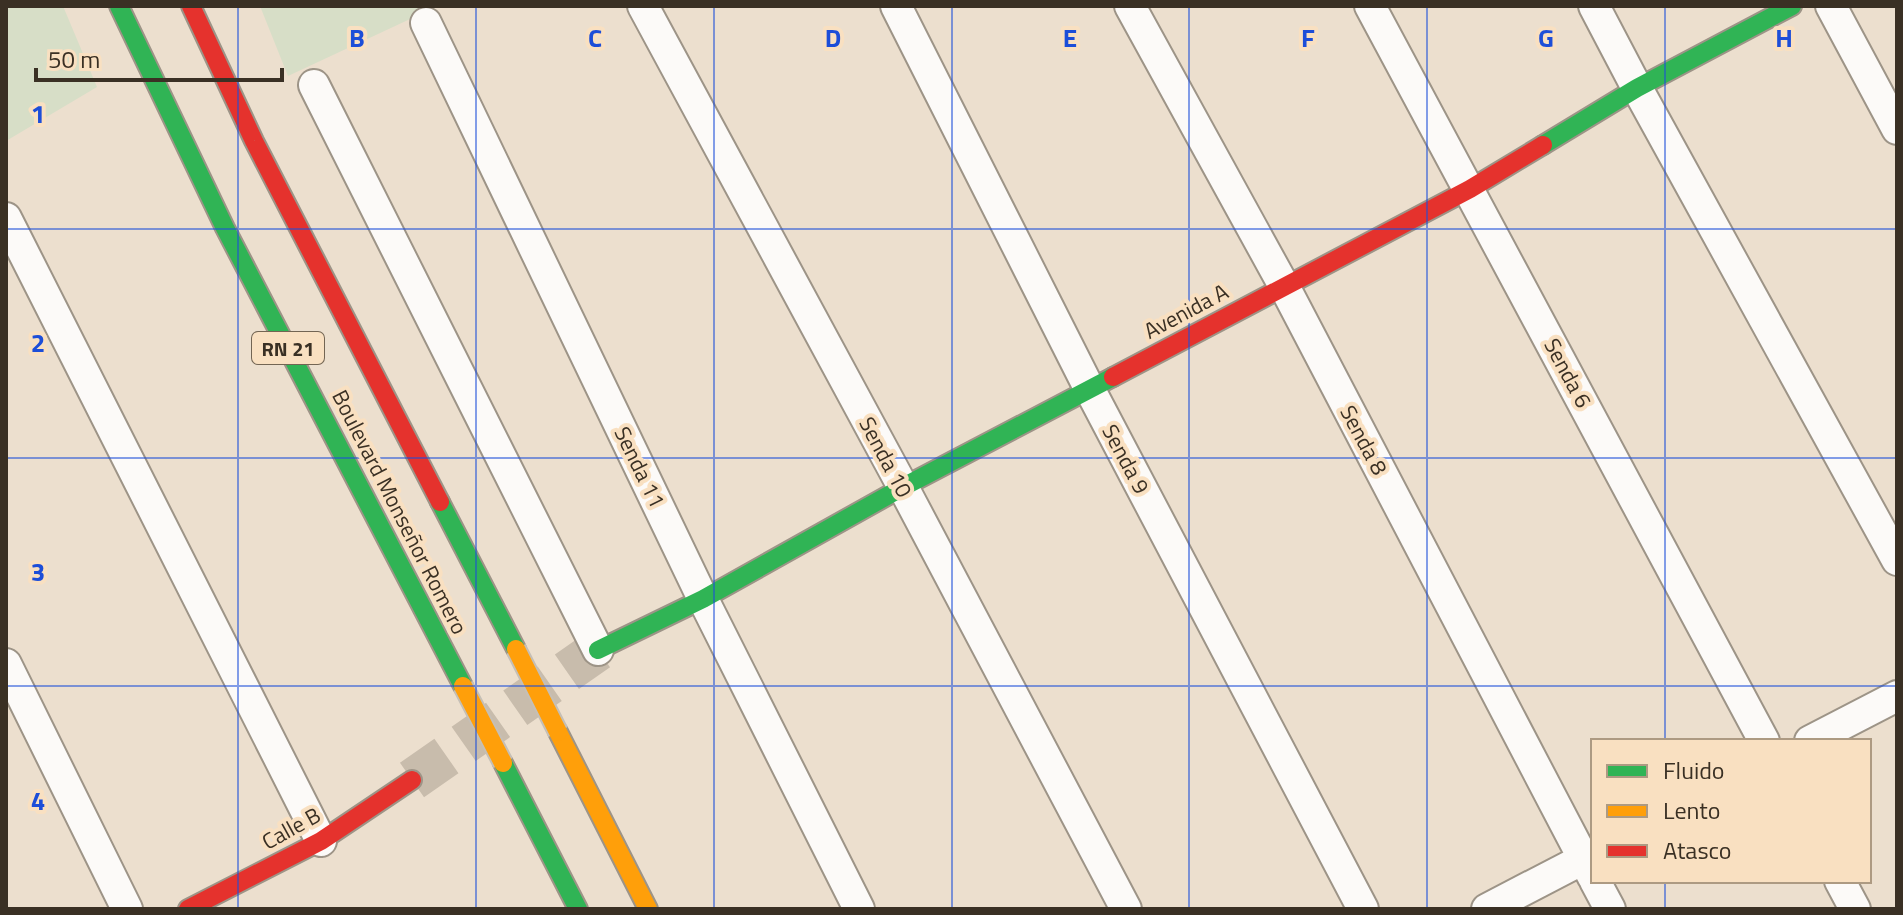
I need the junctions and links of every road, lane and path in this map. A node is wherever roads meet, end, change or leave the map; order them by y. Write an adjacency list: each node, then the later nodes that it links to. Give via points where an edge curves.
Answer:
1 (119, 6): 33 (main road, Boulevard Monseñor Romero / RN 21, bridge, via 225,228)
2 (191, 6): 34 (main road, Boulevard Monseñor Romero / RN 21, bridge, via 254,141)
3 (643, 6): 18 (street, Senda 10)
4 (896, 6): 17 (street, Senda 9)
5 (1130, 6): 16 (street, Senda 8)
6 (1370, 6): 14 (street, Senda 6)
7 (1594, 6): 12 (street)
8 (1792, 6): 12 (main road, Avenida A)
9 (1831, 6): 13 (street)
10 (426, 23): 20 (street, Senda 11)
11 (314, 85): 21 (street)
12 (1637, 88): 14 (main road, Avenida A); 19 (street)
13 (1897, 129)
14 (1470, 189): 16 (main road, Avenida A); 24 (street, Senda 6)
15 (6, 218): 27 (street)
16 (1284, 286): 17 (main road, Avenida A); 28 (street, Senda 8)
17 (1089, 388): 18 (main road, Avenida A); 37 (street, Senda 9)
18 (903, 487): 20 (main road, Avenida A); 36 (street, Senda 10)
19 (1897, 560)
20 (703, 599): 21 (main road, Avenida A); 35 (street, Senda 11)
21 (598, 650)
22 (6, 664): 31 (street)
23 (1897, 696): 25 (street)
24 (1763, 739)
25 (1814, 739)
26 (412, 780): 27 (main road, Calle B)
27 (321, 841): 32 (main road, Calle B)
28 (1591, 868): 38 (street)
29 (1598, 883): 39 (street, Senda 8)
30 (1841, 883): 40 (street)
31 (127, 909)
32 (188, 909)
33 (578, 909)
34 (648, 909)
35 (859, 909)
36 (1126, 909)
37 (1363, 909)
38 (1487, 909)
39 (1610, 909)
40 (1855, 909)

